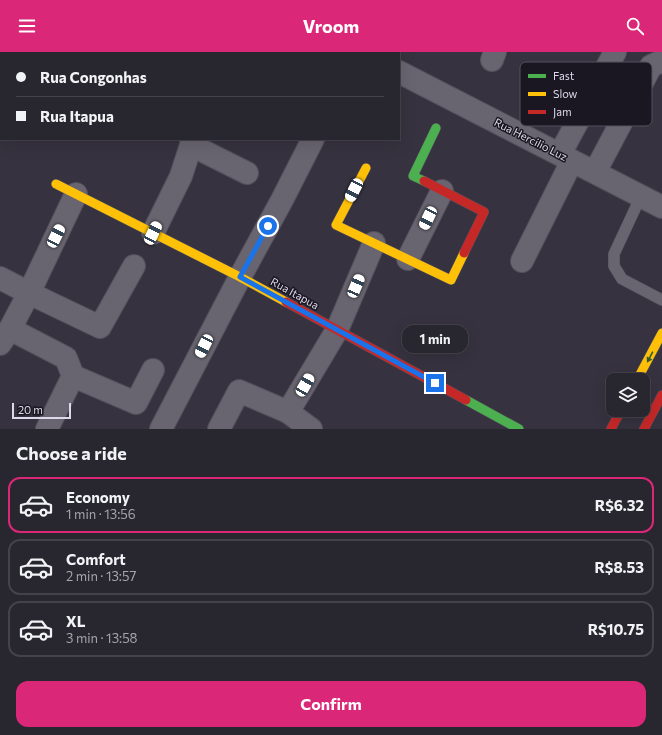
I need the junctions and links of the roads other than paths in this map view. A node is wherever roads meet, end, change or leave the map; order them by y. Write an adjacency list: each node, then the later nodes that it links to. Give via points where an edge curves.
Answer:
1 (615, 52): 3 (street)
2 (662, 61): 4 (street)
3 (610, 62)
4 (652, 66)
5 (400, 73): 11 (street, Rua Hercilio Luz)
6 (580, 126): 11 (street)
7 (619, 126): 13 (street)
8 (436, 128): 16 (street, via 413,176)
9 (312, 140): 25 (street)
10 (192, 142): 14 (street); 20 (street, via 180,176)
11 (566, 157): 13 (street, Rua Hercilio Luz); 23 (street)
12 (366, 168): 21 (street, via 336,225)
13 (595, 172): 18 (street, Rua Hercilio Luz)
14 (247, 173)
15 (56, 184): 17 (street, Rua Itapua)
16 (442, 191): 22 (street); 22 (street, via 484,212 451,280)
17 (76, 194): 20 (street, Rua Itapua); 27 (street)
18 (641, 196): 19 (street, Rua Hercilio Luz); 28 (lane, via 614,254 614,266 622,279)
19 (662, 207)
20 (153, 233): 25 (street, Rua Itapua)
21 (374, 243): 22 (street); 29 (street)
22 (408, 259)
23 (522, 261)
24 (134, 266): 27 (street, via 100,327)
25 (240, 277): 29 (street, Rua Itapua); 39 (street)
26 (0, 278): 27 (street)
27 (29, 293): 31 (street)
28 (662, 300)
29 (337, 330): 36 (street); 42 (street, Rua Itapua)
30 (662, 333): 33 (street, one-way to 33)
31 (5, 337): 34 (street, via 66,358)
32 (153, 370): 34 (street, via 136,403)
33 (641, 373)
34 (73, 376): 38 (street)
35 (662, 395): 44 (street)
36 (288, 412): 40 (street, via 239,391); 41 (street)
37 (617, 417): 43 (street)
38 (47, 429)
39 (161, 429)
40 (219, 429)
41 (311, 429)
42 (519, 429)
43 (611, 429)
44 (644, 429)

